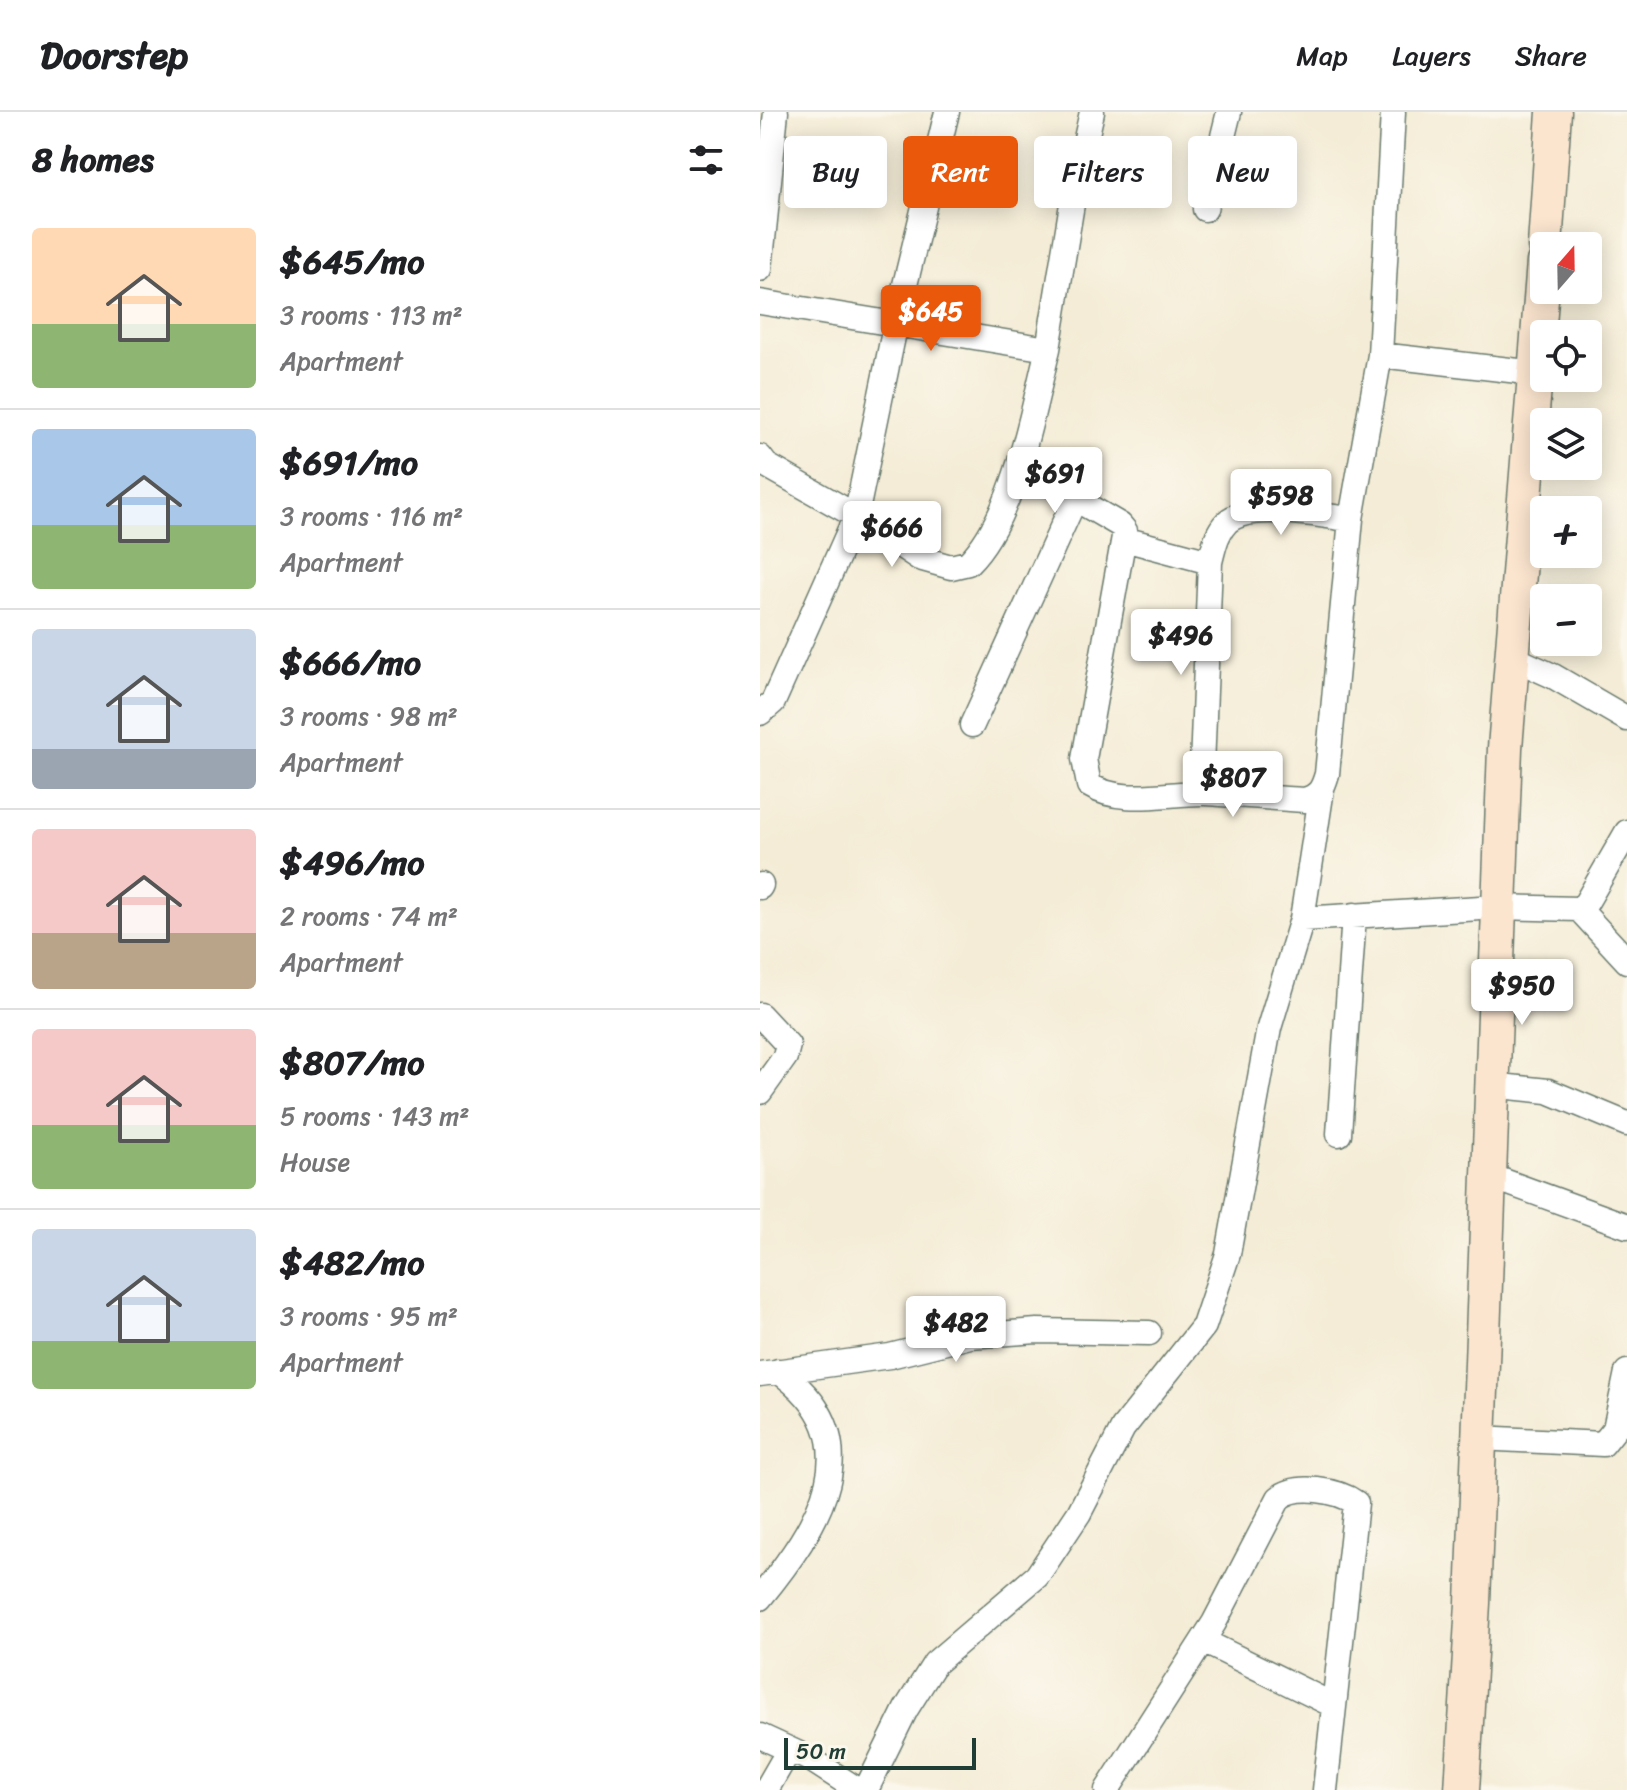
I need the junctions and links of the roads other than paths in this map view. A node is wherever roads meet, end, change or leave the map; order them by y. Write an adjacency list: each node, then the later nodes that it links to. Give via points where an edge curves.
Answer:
1 (776, 112): 9 (street)
2 (947, 112): 11 (street)
3 (1092, 112): 12 (street)
4 (1229, 112): 7 (street)
5 (1393, 112): 13 (street)
6 (1554, 112): 8 (street)
7 (1205, 209)
8 (1546, 232)
9 (760, 269)
10 (760, 302): 11 (street)
11 (896, 322): 12 (street); 19 (street)
12 (1048, 349): 17 (street)
13 (1380, 355): 14 (street); 20 (street)
14 (1530, 372)
15 (1534, 392): 23 (street)
16 (760, 457): 19 (street)
17 (1019, 466): 18 (street); 19 (street, via 991,532 968,563 932,564)
18 (1075, 499): 21 (street, via 1120,525); 26 (street)
19 (856, 516): 24 (street, via 773,702)
20 (1351, 519): 22 (street, via 1252,510 1236,515 1216,537); 27 (street)
21 (1124, 539): 22 (street); 28 (street, via 1084,759 1086,779 1109,794)
22 (1210, 562): 28 (street)
23 (1511, 657): 25 (street); 30 (street)
24 (760, 713)
25 (1627, 719)
26 (972, 725)
27 (1322, 789): 28 (street, via 1305,800); 33 (street)
28 (1201, 793)
29 (1624, 847): 31 (street)
30 (1497, 907): 31 (street); 32 (street); 36 (street)
31 (1579, 909): 34 (street)
32 (1354, 915): 33 (street); 39 (street)
33 (1302, 919): 53 (street, via 1269,1028 1228,1254 1204,1326 1123,1428 1079,1513 1037,1576 935,1663)
34 (1627, 961)
35 (760, 1015): 37 (street, via 788,1045)
36 (1490, 1085): 38 (street, via 1548,1091); 40 (street)
37 (760, 1092)
38 (1627, 1124)
39 (1339, 1134)
40 (1487, 1175): 41 (street); 45 (street)
41 (1627, 1226)
42 (1149, 1333): 43 (street, via 970,1336 890,1356)
43 (769, 1372): 46 (street, via 797,1384 825,1423 830,1462 819,1514 802,1547)
44 (1627, 1372): 45 (street, via 1615,1429 1603,1444)
45 (1478, 1438): 56 (street)
46 (760, 1598)
47 (1203, 1641): 48 (street); 48 (street, via 1279,1498 1295,1489 1346,1496 1356,1503 1357,1513); 54 (street)
48 (1333, 1705): 55 (street)
49 (760, 1736): 50 (street)
50 (789, 1750): 51 (street); 52 (street)
51 (766, 1790)
52 (858, 1790)
53 (866, 1790)
54 (1107, 1790)
55 (1325, 1790)
56 (1462, 1790)

